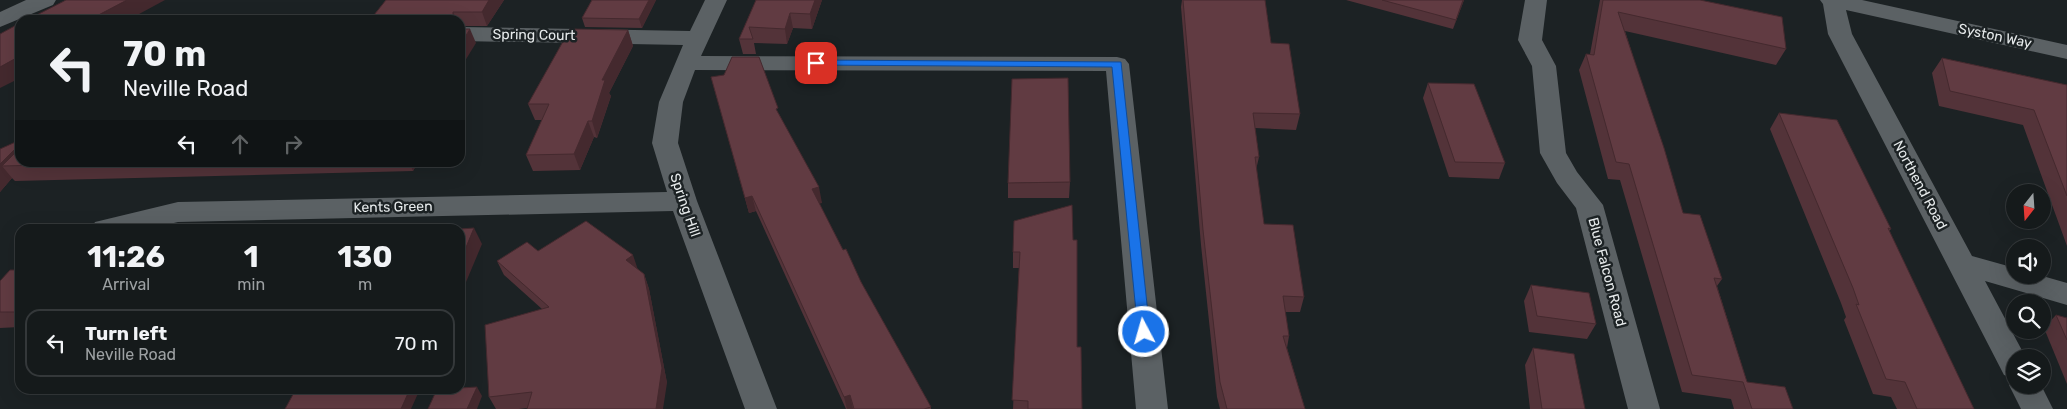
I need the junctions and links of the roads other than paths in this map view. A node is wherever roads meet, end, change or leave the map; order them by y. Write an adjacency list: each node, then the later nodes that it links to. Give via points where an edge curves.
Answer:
1 (45, 0): 6 (street)
2 (716, 0): 8 (street, Spring Hill)
3 (1536, 0): 19 (street, Blue Falcon Road, via 1530,40 1544,66 1553,153 1566,177 1589,205)
4 (1832, 0): 5 (street, Syston Way); 13 (street, Northend Road, via 1840,34)
5 (1922, 10): 9 (street, Syston Way)
6 (0, 20)
7 (465, 34): 8 (street, Spring Court)
8 (698, 38): 10 (street, Spring Hill)
9 (2067, 52)
10 (686, 64): 11 (street, Spring Hill, via 671,102 665,143); 18 (street, via 1117,64)
11 (683, 201): 12 (street, Kents Green, via 178,212); 17 (street, Spring Hill)
12 (126, 224)
13 (1962, 264): 14 (street); 15 (street, Northend Road)
14 (2067, 294)
15 (2006, 349)
16 (2030, 394): 20 (street)
17 (761, 409)
18 (1152, 409)
19 (1644, 409)
20 (2037, 409)

